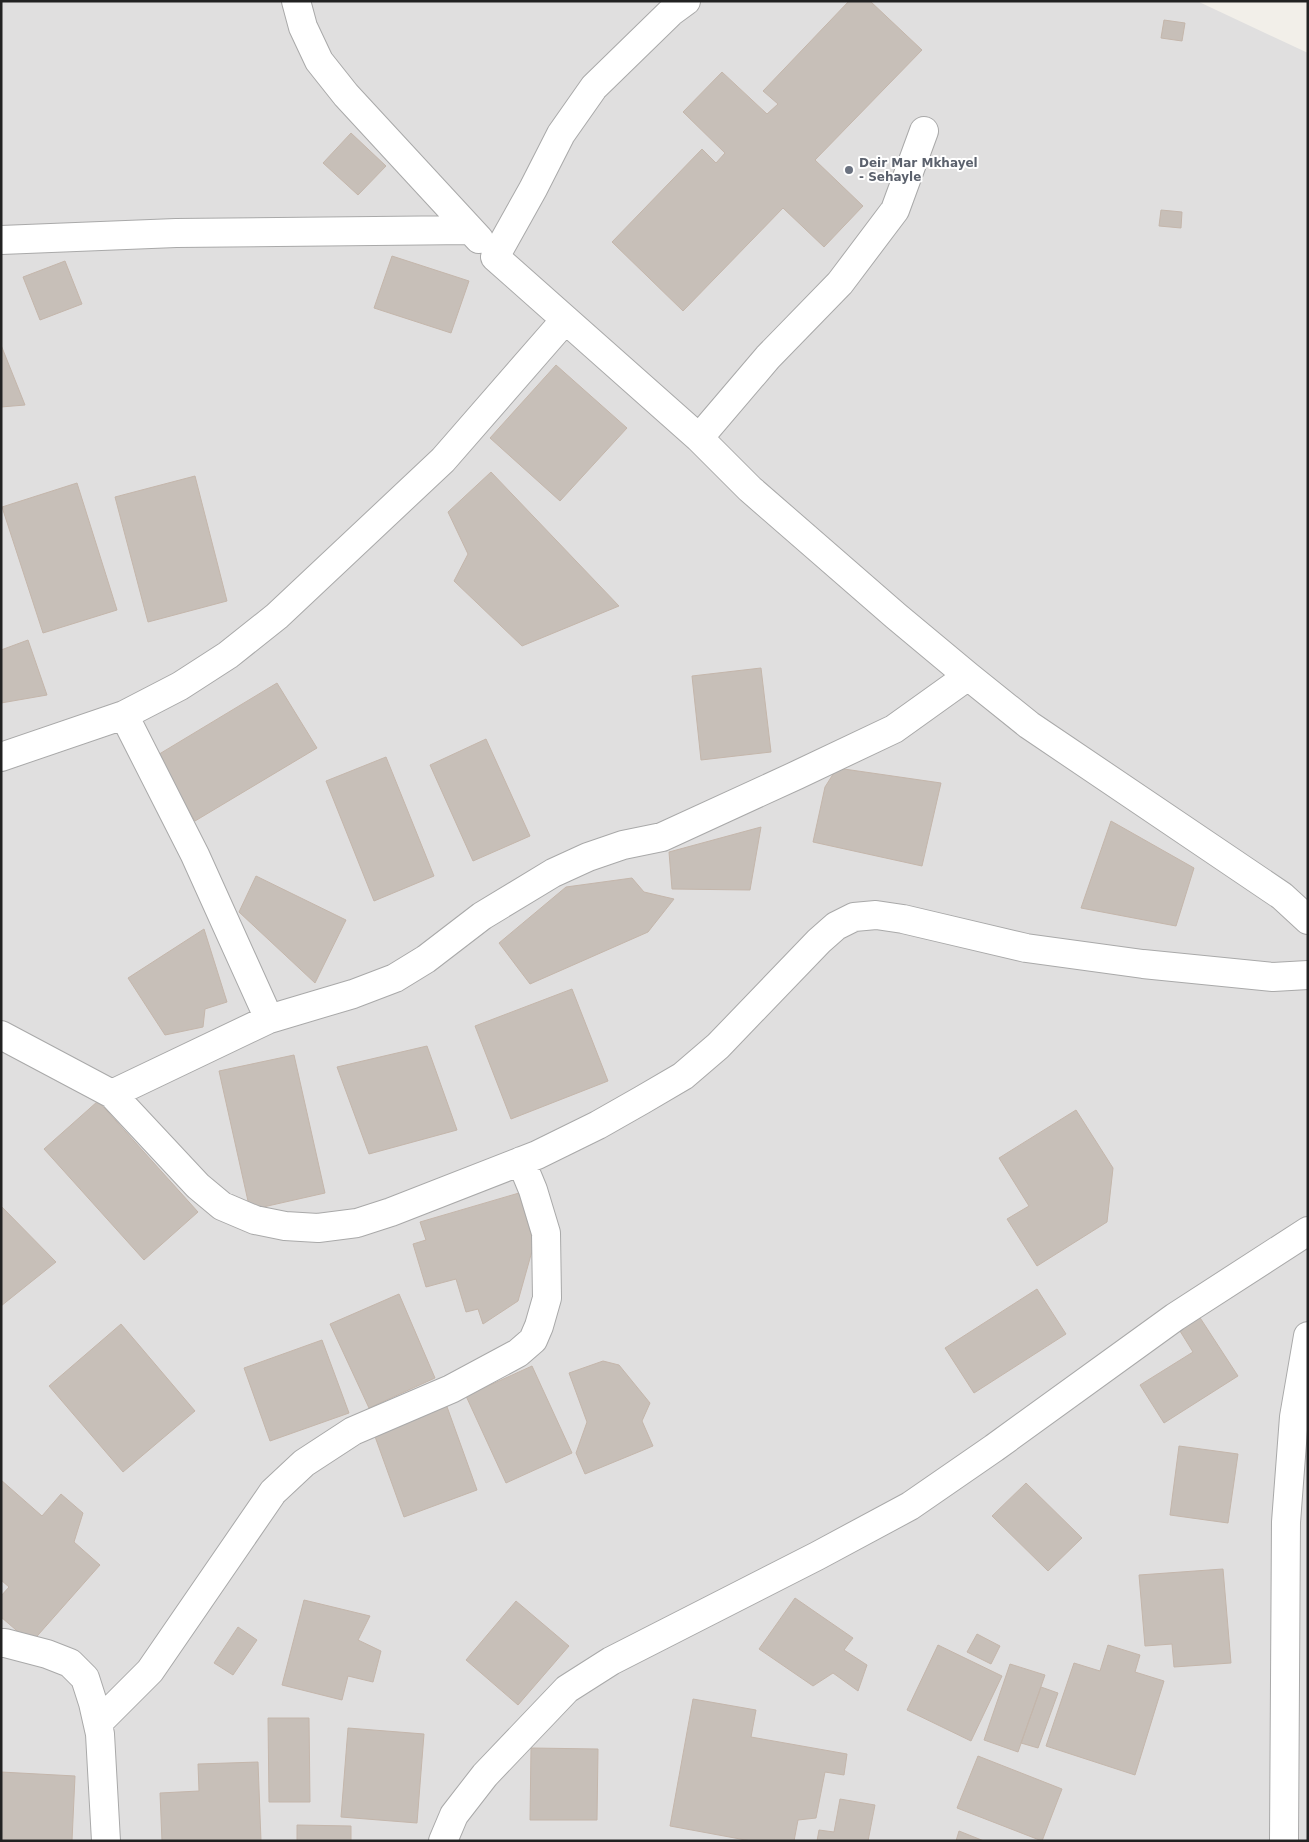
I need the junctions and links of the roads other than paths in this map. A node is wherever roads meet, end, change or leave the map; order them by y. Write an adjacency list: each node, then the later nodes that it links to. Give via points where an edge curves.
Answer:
1 (296, 1): 4 (street, via 319,61 346,95)
2 (686, 1): 6 (street, via 594,87 561,134)
3 (924, 130): 8 (street, via 895,210 840,283 768,357)
4 (470, 230): 5 (street); 6 (street)
5 (1, 240)
6 (495, 257): 7 (street)
7 (565, 320): 8 (street); 10 (street, via 443,460 277,616 228,655 180,686)
8 (699, 438): 9 (street, via 750,489)
9 (968, 676): 12 (street, via 1029,725 1282,896); 14 (street, via 894,729 806,771 662,837 624,845 552,873 482,916 426,959 395,978)
10 (124, 715): 11 (street); 14 (street, via 195,855)
11 (1, 757)
12 (1308, 920)
13 (1308, 975): 17 (street, via 1272,977 1142,964 1026,948 903,919 876,915 854,917 836,926 819,941 718,1046 683,1076 598,1125)
14 (269, 1019): 16 (street)
15 (1, 1035): 16 (street)
16 (112, 1094): 17 (street, via 198,1186 222,1206 255,1220 285,1226 318,1228 357,1223)
17 (521, 1161): 21 (street, via 546,1232 547,1298 533,1340 518,1353 452,1389 352,1431 304,1463 273,1492 150,1671)
18 (1308, 1231): 23 (street, via 1175,1317 910,1506 611,1661 567,1688 485,1775 454,1815)
19 (1308, 1336): 24 (street, via 1294,1417 1286,1522)
20 (1, 1643): 21 (street, via 48,1654 70,1663 85,1678)
21 (98, 1723): 22 (street)
22 (106, 1841)
23 (443, 1841)
24 (1284, 1841)

